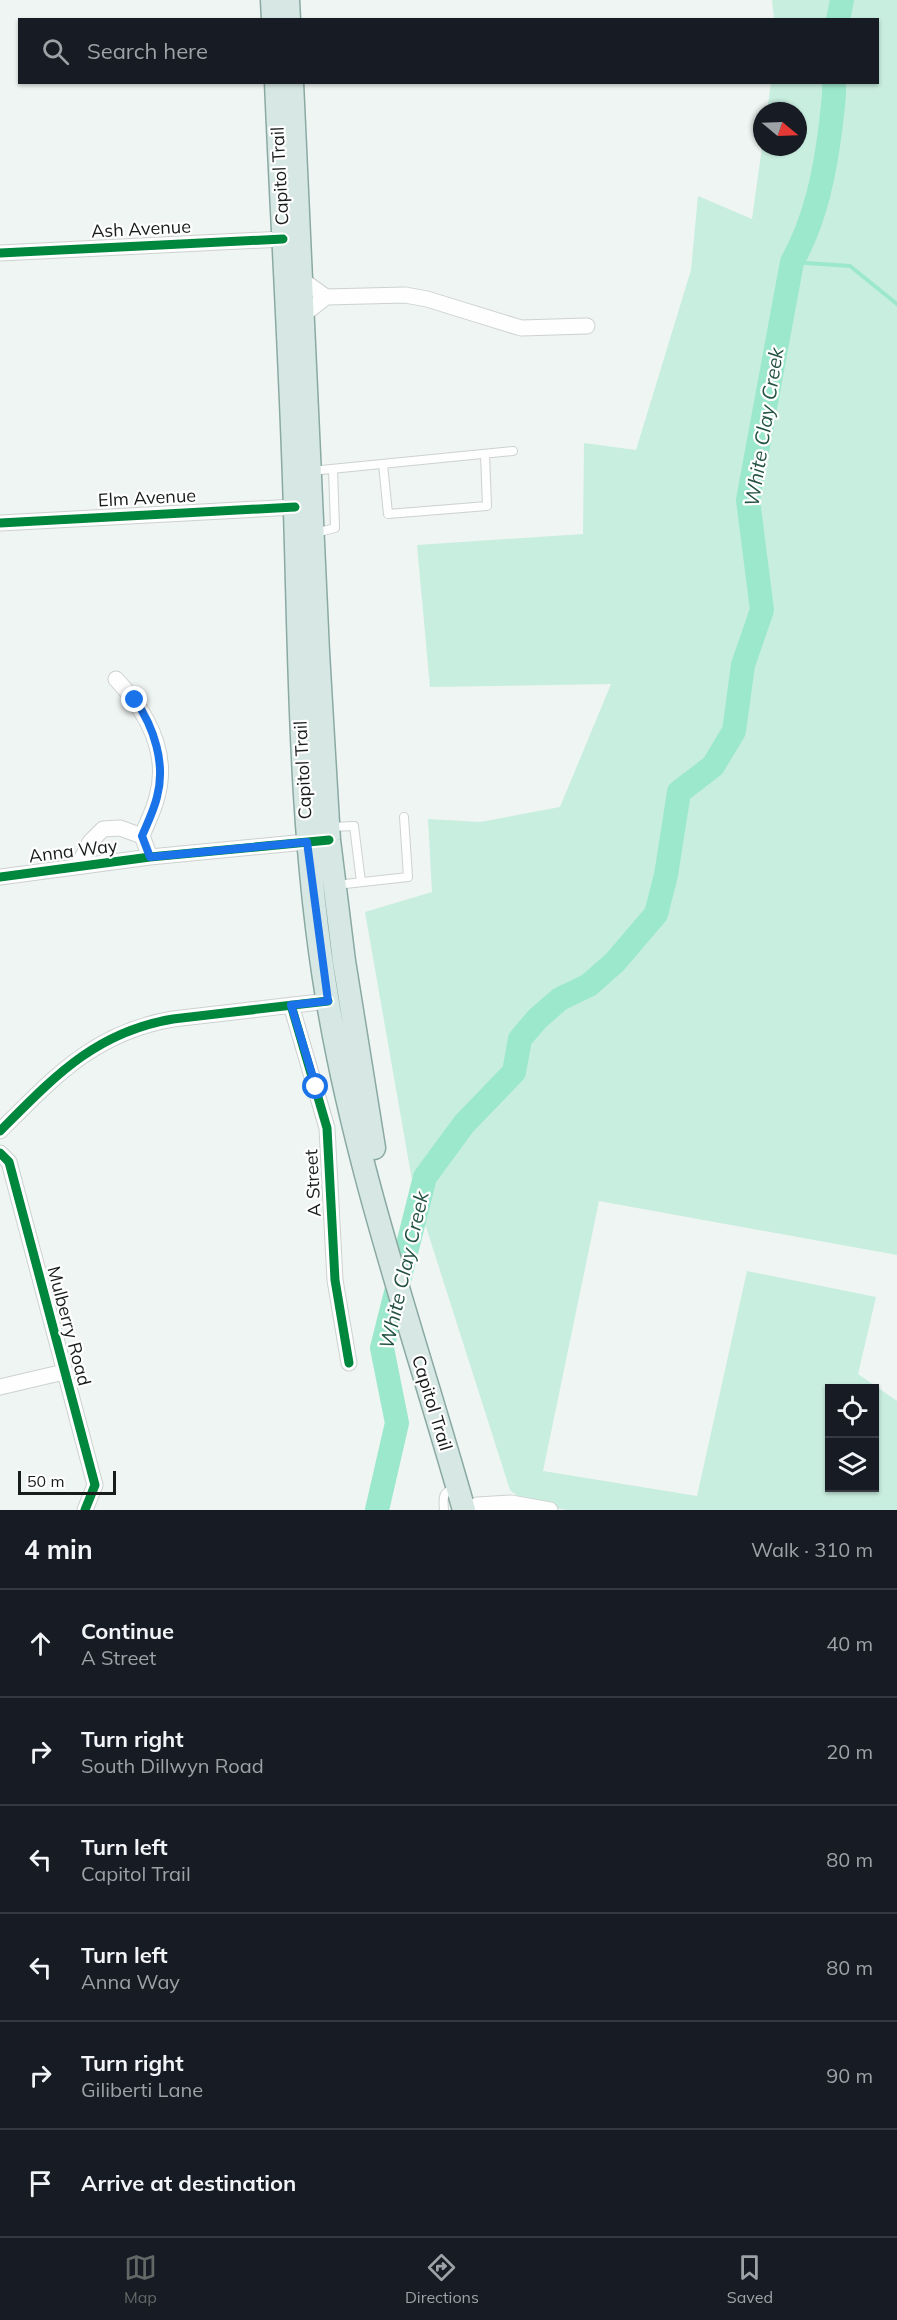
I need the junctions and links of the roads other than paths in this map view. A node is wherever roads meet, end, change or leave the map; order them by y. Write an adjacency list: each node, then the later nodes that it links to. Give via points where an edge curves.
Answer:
1 (272, 0): 3 (main road)
2 (288, 0): 4 (main road)
3 (273, 18)
4 (289, 18)
5 (276, 84): 7 (main road, Capitol Trail)
6 (292, 84): 9 (main road, Capitol Trail)
7 (283, 239): 8 (street, Ash Avenue); 18 (main road, Capitol Trail)
8 (0, 253)
9 (301, 279): 10 (street); 11 (main road, Capitol Trail)
10 (326, 297): 11 (street); 12 (street, via 405,295 521,328)
11 (303, 315): 17 (main road, Capitol Trail)
12 (587, 326)
13 (513, 451): 14 (lane)
14 (485, 454): 15 (lane); 15 (lane, via 487,506 388,514)
15 (383, 464): 16 (lane)
16 (333, 469): 17 (lane); 20 (lane, via 334,528)
17 (310, 471): 20 (main road, Capitol Trail)
18 (295, 507): 19 (street, Elm Avenue); 25 (main road, Capitol Trail)
19 (0, 523)
20 (313, 533): 23 (main road, Capitol Trail)
21 (116, 679): 24 (street, via 145,714 158,756 157,798)
22 (404, 817): 29 (lane, via 408,877)
23 (329, 833): 25 (street, Anna Way); 29 (lane, via 354,826); 30 (main road, Capitol Trail)
24 (142, 836): 26 (street); 27 (street, via 120,828 103,829 90,842)
25 (307, 842): 26 (street, Anna Way); 31 (main road, Capitol Trail)
26 (150, 857): 27 (street, Anna Way)
27 (78, 866): 28 (street, Anna Way)
28 (0, 877)
29 (361, 882): 30 (lane)
30 (335, 885): 35 (main road, Capitol Trail)
31 (328, 1001): 32 (street); 35 (main road, Capitol Trail)
32 (291, 1005): 33 (street, via 173,1019 126,1030 63,1070); 36 (street, A Street, via 327,1128 335,1280)
33 (0, 1131)
34 (0, 1153): 37 (street, Mulberry Road, via 9,1162)
35 (368, 1153): 39 (main road, Capitol Trail)
36 (349, 1363)
37 (64, 1372): 38 (street); 41 (street, Mulberry Road, via 95,1485)
38 (0, 1387)
39 (457, 1471): 40 (main road, Capitol Trail); 42 (lane, via 444,1492)
40 (473, 1508): 43 (street, via 511,1503)
41 (85, 1510)
42 (444, 1510)
43 (550, 1510)

